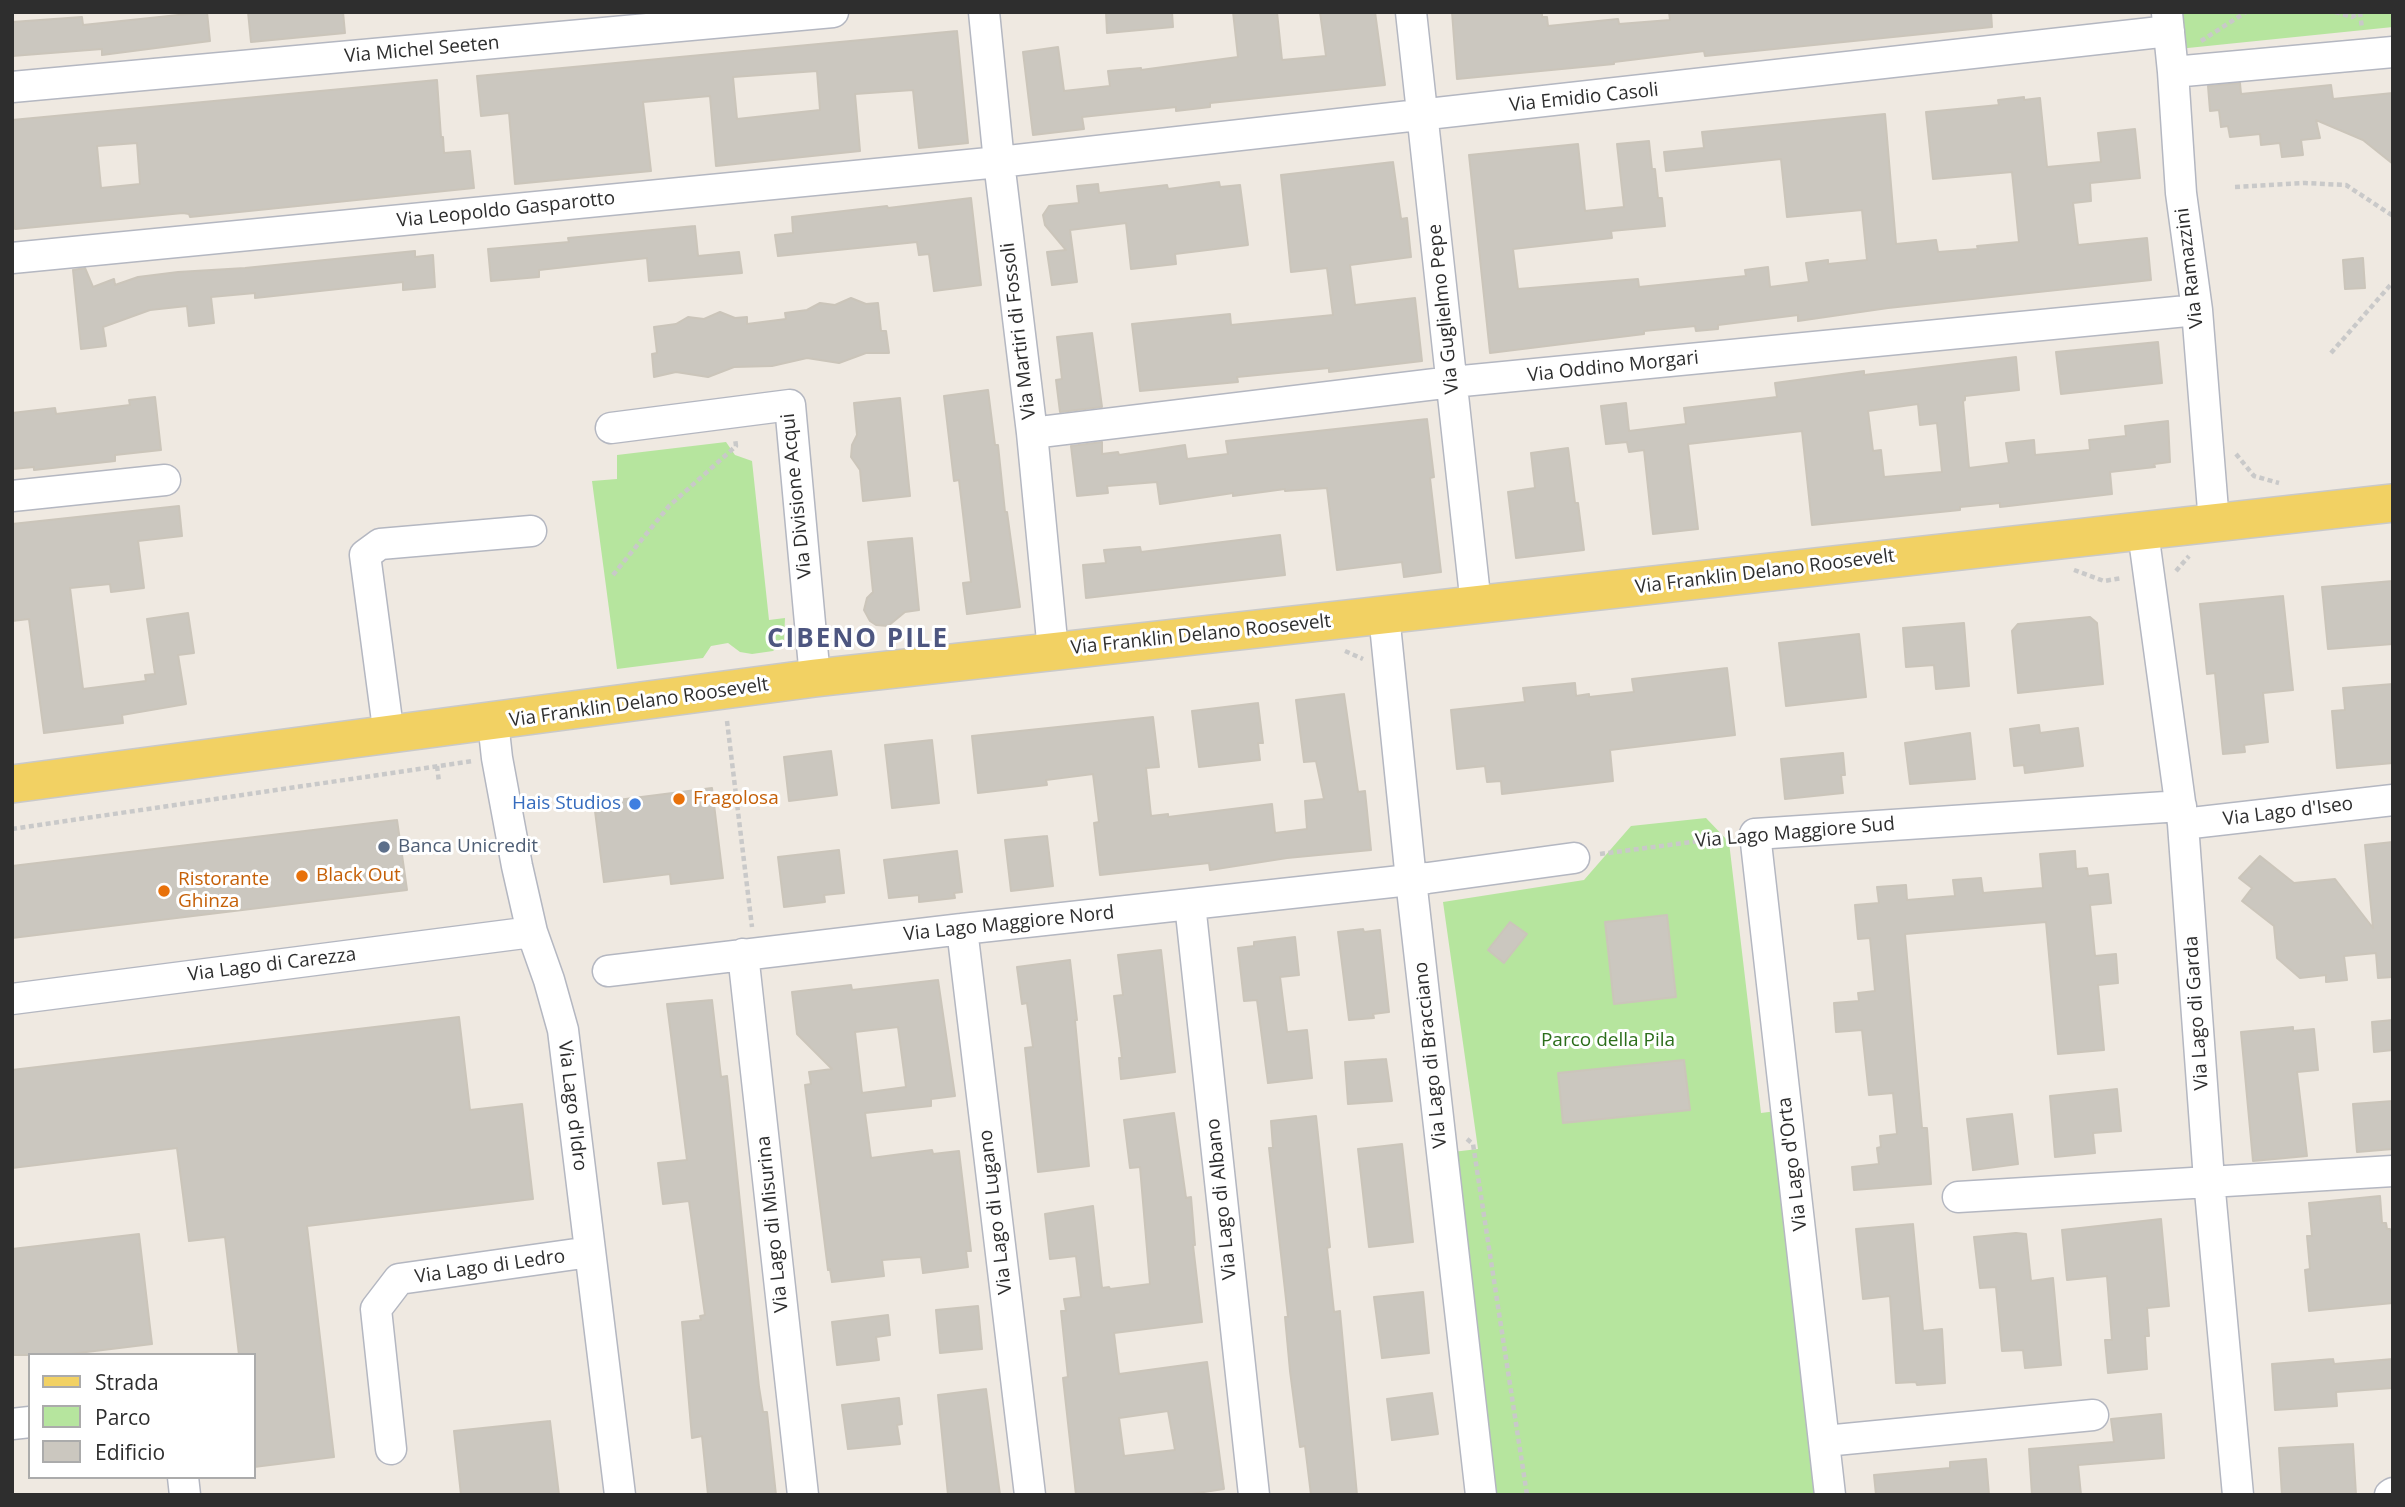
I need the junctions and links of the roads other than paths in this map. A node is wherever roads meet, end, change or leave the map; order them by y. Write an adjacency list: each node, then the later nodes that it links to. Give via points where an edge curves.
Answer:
1 (833, 12): 7 (street, Via Michel Seeten)
2 (984, 12): 9 (street, Via Martiri di Fossoli)
3 (1411, 12): 8 (street, Via Guglielmo Pepe)
4 (2168, 22): 6 (street, Via Ramazzini); 8 (street, Via Emidio Casoli)
5 (2393, 52): 6 (street)
6 (2173, 67): 11 (street, Via Ramazzini, via 2181,193)
7 (12, 88)
8 (1423, 116): 9 (street, Via Emidio Casoli); 12 (street, Via Guglielmo Pepe)
9 (999, 162): 10 (street, Via Leopoldo Gasparotto); 14 (street, Via Martiri di Fossoli)
10 (12, 258)
11 (2197, 310): 12 (street, Via Oddino Morgari); 18 (street, Via Ramazzini)
12 (1452, 382): 14 (street, Via Oddino Morgari); 21 (street, Via Guglielmo Pepe)
13 (611, 428): 24 (street, Via Divisione Acqui, via 790,405)
14 (1032, 433): 23 (street, Via Martiri di Fossoli)
15 (165, 480): 16 (street)
16 (12, 496)
17 (2393, 503): 18 (main road, Via Franklin Delano Roosevelt)
18 (2214, 523): 20 (main road, Via Franklin Delano Roosevelt)
19 (531, 531): 26 (street, via 380,544 365,555)
20 (2143, 532): 21 (main road, Via Franklin Delano Roosevelt); 29 (street, Via Lago di Garda)
21 (1476, 605): 22 (main road, Via Franklin Delano Roosevelt)
22 (1384, 615): 23 (main road, Via Franklin Delano Roosevelt); 32 (street, Via Lago di Bracciano)
23 (1053, 651): 24 (main road, Via Franklin Delano Roosevelt)
24 (816, 678): 25 (main road, Via Franklin Delano Roosevelt)
25 (493, 722): 26 (main road, Via Franklin Delano Roosevelt); 35 (street, Via Lago d'Idro)
26 (389, 736): 27 (main road, Via Franklin Delano Roosevelt)
27 (12, 784)
28 (2393, 800): 29 (street, Via Lago d'Iseo)
29 (2182, 815): 30 (street, Via Lago Maggiore Sud); 40 (street, Via Lago di Garda)
30 (1755, 834): 44 (street, Via Lago d'Orta)
31 (1574, 858): 32 (street)
32 (1411, 880): 33 (street, Via Lago Maggiore Nord); 50 (street, Via Lago di Bracciano)
33 (1190, 904): 34 (street, Via Lago Maggiore Nord); 49 (street, Via Lago di Albano)
34 (962, 929): 36 (street, Via Lago Maggiore Nord); 48 (street, Via Lago di Lugano)
35 (532, 932): 38 (street, Via Lago di Carezza); 42 (street, Via Lago d'Idro, via 563,1030)
36 (749, 953): 37 (street, Via Lago Maggiore Nord); 47 (street, Via Lago di Misurina)
37 (608, 971)
38 (12, 999)
39 (2393, 1171): 40 (street)
40 (2209, 1180): 41 (street); 52 (street, Via Lago di Garda)
41 (1958, 1196)
42 (590, 1252): 45 (street, Via Lago di Ledro, via 399,1279 376,1309); 46 (street, Via Lago d'Idro)
43 (2093, 1415): 44 (street)
44 (1825, 1441): 51 (street, Via Lago d'Orta)
45 (391, 1448)
46 (620, 1495)
47 (803, 1495)
48 (1030, 1495)
49 (1254, 1495)
50 (1481, 1495)
51 (1830, 1495)
52 (2238, 1495)

